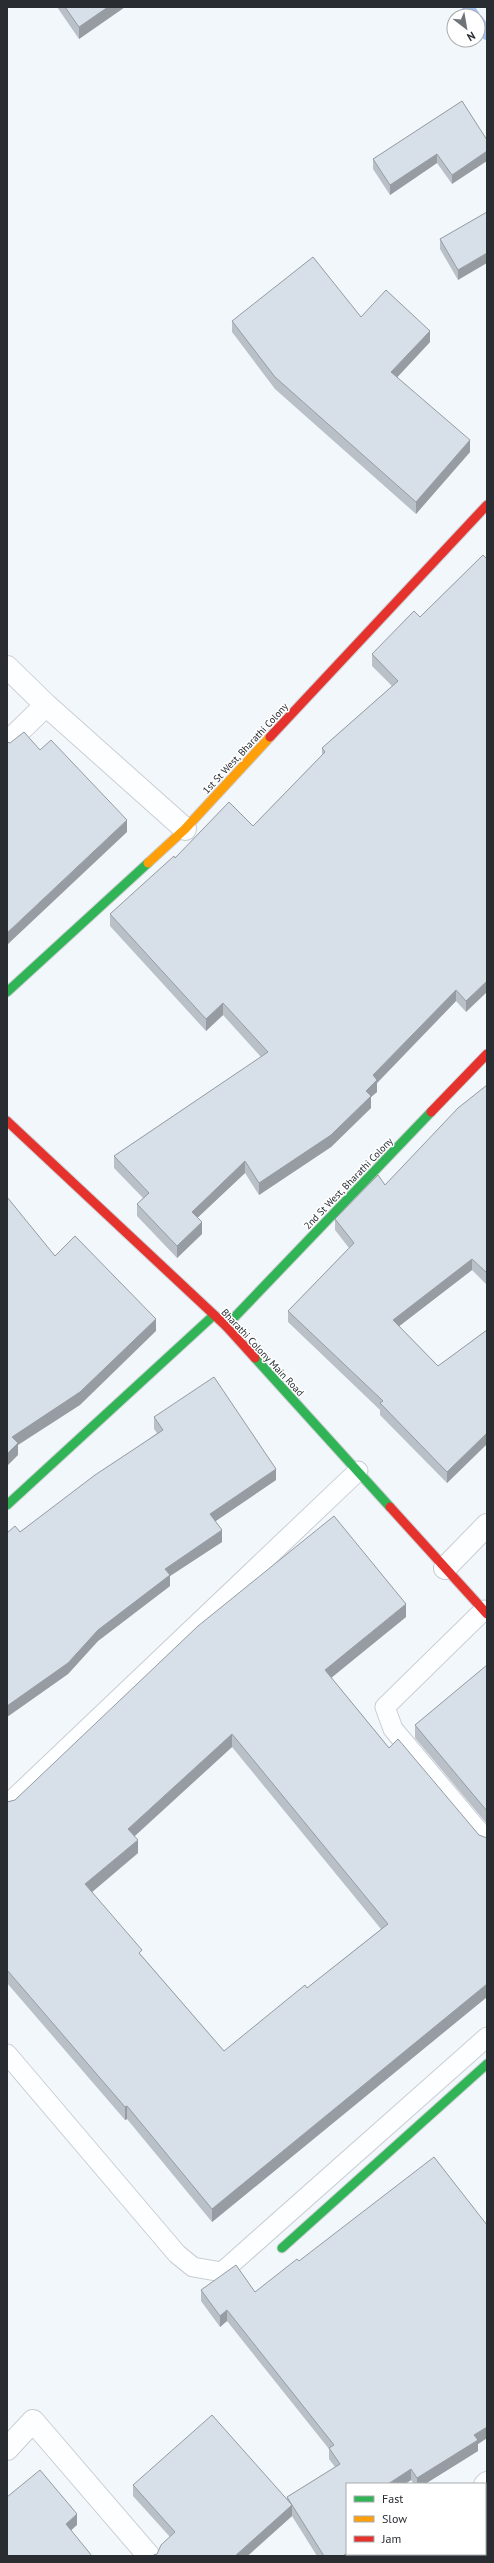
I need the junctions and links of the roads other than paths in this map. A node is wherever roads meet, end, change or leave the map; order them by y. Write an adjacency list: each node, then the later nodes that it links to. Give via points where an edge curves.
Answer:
1 (487, 505): 5 (street, 1st St West, Bharathi Colony)
2 (7, 667): 3 (street)
3 (46, 705): 4 (street); 5 (street)
4 (7, 743)
5 (185, 829): 6 (street, 1st St West, Bharathi Colony)
6 (7, 992)
7 (487, 1054): 10 (street, 2nd St West, Bharathi Colony)
8 (7, 1121): 9 (street, Bharathi Colony Main Road)
9 (214, 1315): 10 (street, Bharathi Colony Main Road); 12 (street)
10 (226, 1326): 11 (street, Bharathi Colony Main Road)
11 (358, 1471): 14 (street, Bharathi Colony Main Road); 16 (lane)
12 (7, 1505)
13 (487, 1525): 14 (street)
14 (445, 1568): 15 (street, Bharathi Colony Main Road)
15 (485, 1612): 17 (lane, via 385,1707 393,1729)
16 (7, 1805)
17 (487, 1841)
18 (487, 2037): 19 (lane, via 222,2272 193,2267 177,2254)
19 (7, 2054)
20 (487, 2064): 21 (street)
21 (282, 2248)
22 (7, 2449): 23 (street, via 33,2421)
23 (149, 2556)

